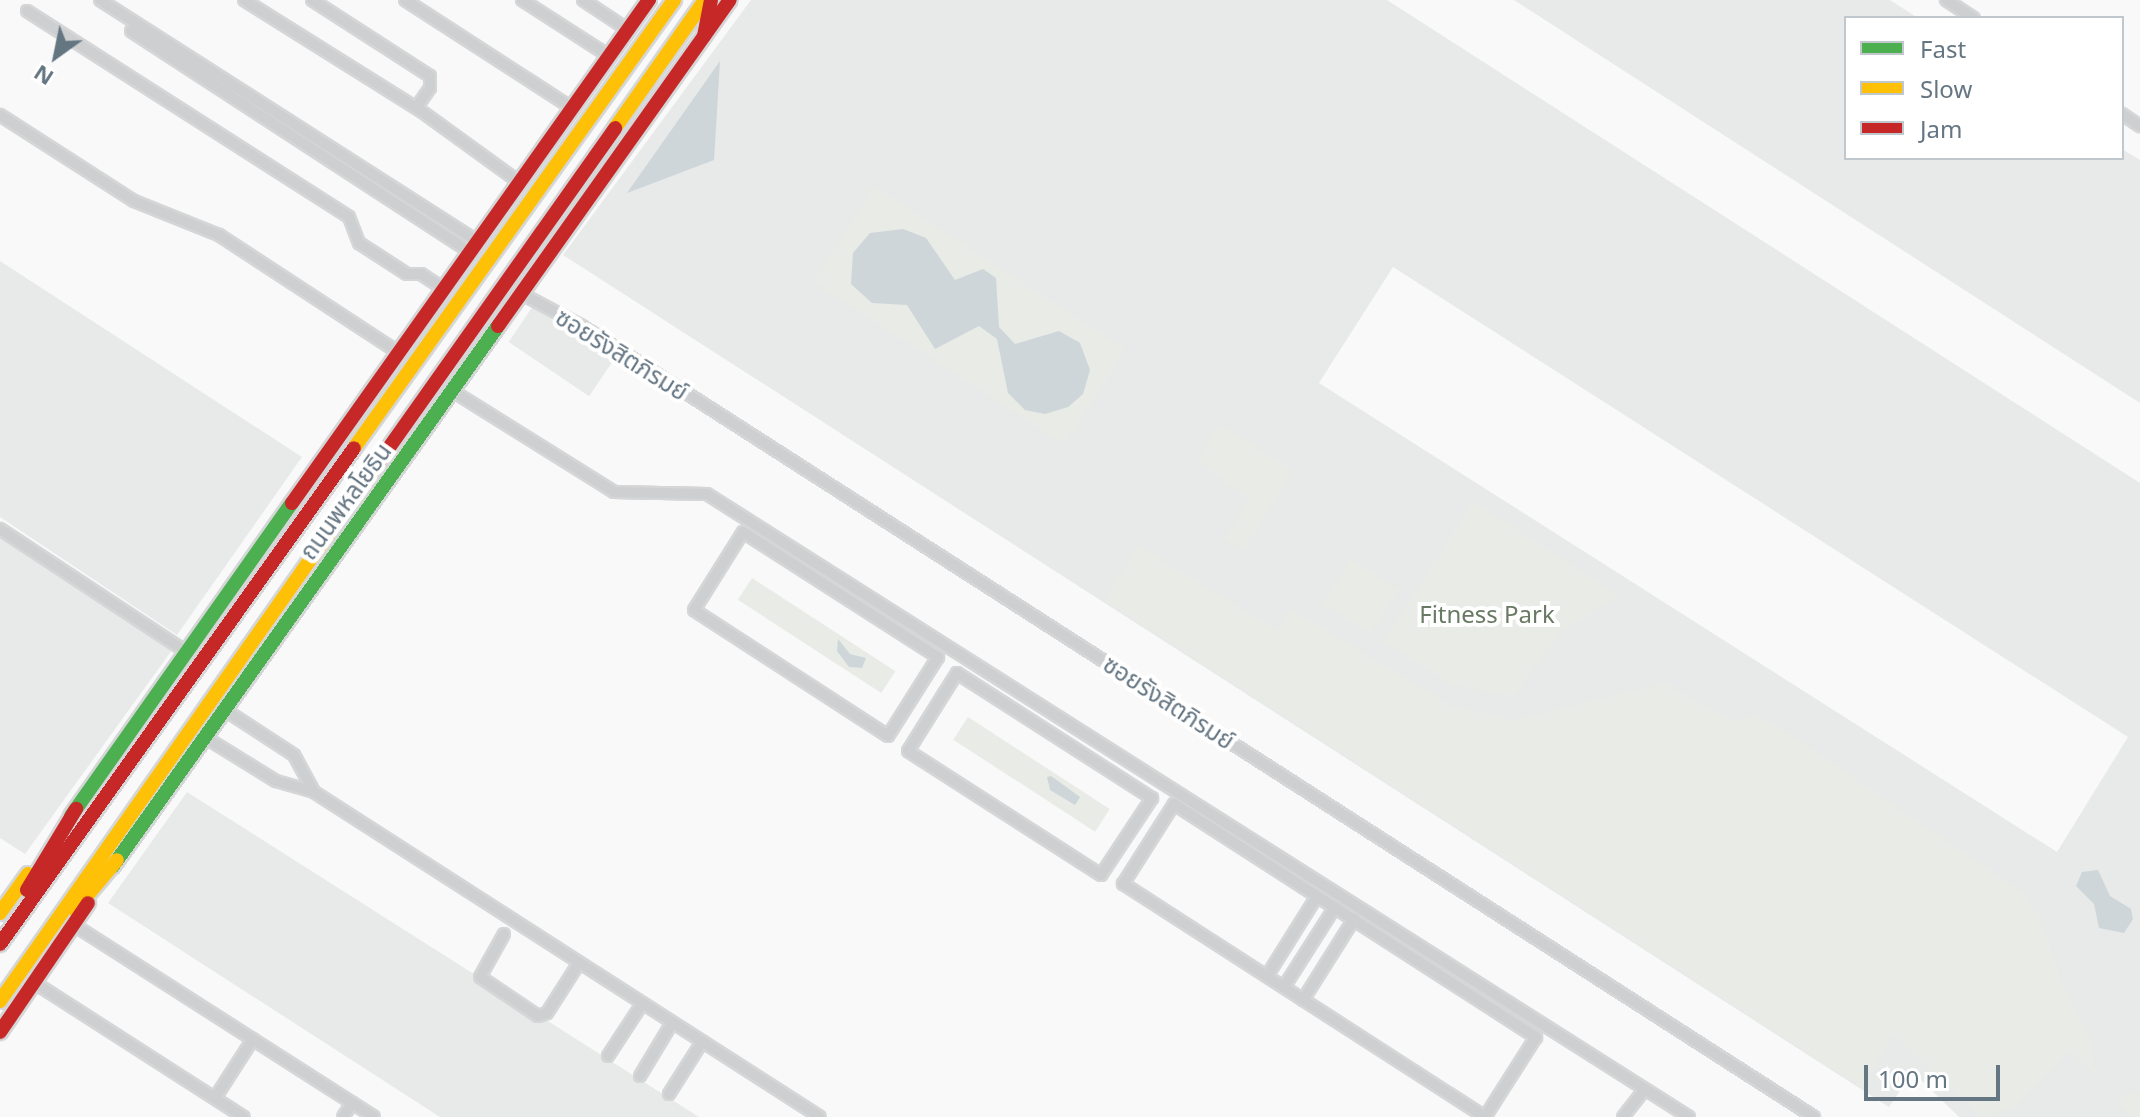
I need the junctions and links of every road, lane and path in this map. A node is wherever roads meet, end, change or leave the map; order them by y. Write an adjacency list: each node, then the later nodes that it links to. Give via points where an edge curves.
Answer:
1 (100, 0): 23 (street)
2 (244, 0): 19 (street)
3 (312, 0): 19 (street, via 430,76 430,88)
4 (405, 0): 20 (street)
5 (522, 0): 18 (street)
6 (583, 0): 15 (street)
7 (649, 0): 15 (main road, ถนนพหลโยธิน)
8 (674, 0): 48 (main road, ถนนพหลโยธิน)
9 (705, 0): 54 (main road, ถนนพหลโยธิน)
10 (711, 0): 17 (main road)
11 (730, 0): 17 (main road, ถนนพหลโยธิน)
12 (1946, 0): 14 (street)
13 (27, 11): 24 (street, via 349,217 359,243 407,274 421,274)
14 (1971, 16)
15 (628, 30): 18 (main road, ถนนพหลโยธิน)
16 (131, 31): 23 (street)
17 (704, 36): 25 (main road, ถนนพหลโยธิน)
18 (609, 56): 20 (main road, ถนนพหลโยธิน)
19 (416, 108): 22 (street)
20 (572, 108): 22 (main road, ถนนพหลโยธิน)
21 (0, 115): 26 (street, via 134,201 219,235)
22 (519, 182): 23 (main road, ถนนพหลโยธิน)
23 (474, 247): 24 (main road, ถนนพหลโยธิน)
24 (444, 289): 26 (main road, ถนนพหลโยธิน)
25 (520, 293): 27 (main road, ถนนพหลโยธิน); 72 (street, ซอยรังสิตภิรมย์, via 597,336)
26 (399, 353): 31 (main road, ถนนพหลโยธิน)
27 (451, 390): 29 (street, via 614,492 707,494); 32 (main road, ถนนพหลโยธิน)
28 (0, 529): 31 (street)
29 (849, 582): 30 (street); 33 (street)
30 (842, 595): 30 (street, via 743,532 694,610 888,736 938,657)
31 (188, 653): 37 (main road, ถนนพหลโยธิน)
32 (222, 708): 35 (main road, ถนนพหลโยธิน); 36 (street, via 294,755)
33 (1063, 718): 34 (street); 39 (street)
34 (1053, 733): 34 (street, via 1152,798 1101,875 908,751 957,673)
35 (203, 736): 36 (street, via 276,781); 38 (main road, ถนนพหลโยธิน)
36 (314, 792): 49 (street)
37 (76, 809): 43 (main road, ถนนพหลโยธิน); 46 (main road)
38 (117, 860): 45 (main road, ถนนพหลโยธิน); 54 (main road)
39 (1303, 869): 40 (street); 62 (street)
40 (1295, 881): 41 (street); 50 (street, via 1174,804 1123,884)
41 (1317, 896): 42 (street); 50 (street)
42 (1335, 907): 44 (street); 52 (street)
43 (0, 913)
44 (1354, 919): 53 (street); 53 (street, via 1536,1037 1485,1117)
45 (74, 925): 51 (main road, ถนนพหลโยธิน); 58 (street)
46 (0, 934)
47 (504, 934): 49 (street, via 480,977 538,1016 547,1013)
48 (0, 944)
49 (579, 963): 55 (street)
50 (1267, 976): 52 (street)
51 (35, 983): 57 (main road, ถนนพหลโยธิน); 64 (street)
52 (1284, 987): 53 (street)
53 (1303, 1000)
54 (0, 1002)
55 (642, 1004): 56 (street); 60 (street)
56 (672, 1023): 59 (street); 61 (street)
57 (0, 1032)
58 (253, 1039): 64 (street); 65 (street)
59 (702, 1042): 63 (street); 69 (street)
60 (608, 1056)
61 (640, 1076)
62 (1644, 1090): 70 (street); 71 (street)
63 (669, 1094)
64 (215, 1098): 66 (street)
65 (352, 1103): 67 (street); 68 (street)
66 (244, 1117)
67 (343, 1117)
68 (374, 1117)
69 (820, 1117)
70 (1623, 1117)
71 (1689, 1117)
72 (1814, 1117)

